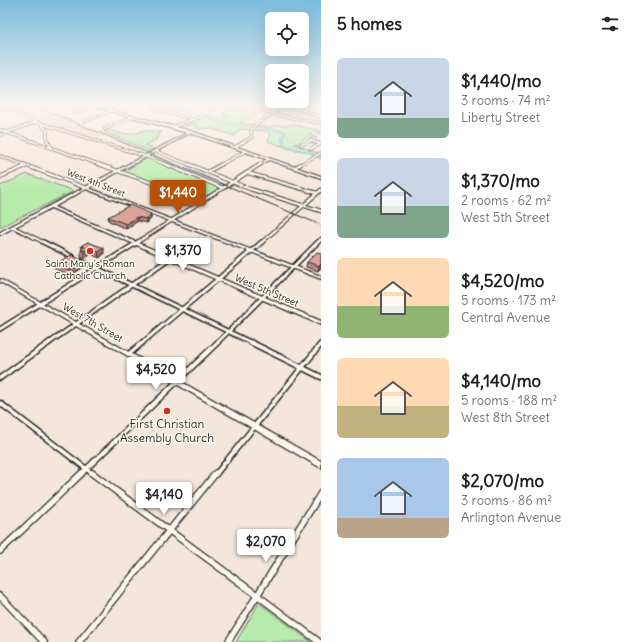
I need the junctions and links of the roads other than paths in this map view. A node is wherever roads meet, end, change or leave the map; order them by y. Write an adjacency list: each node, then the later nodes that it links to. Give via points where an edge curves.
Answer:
1 (15, 135): 8 (street)
2 (47, 135): 7 (street)
3 (78, 135): 18 (street)
4 (185, 135): 14 (main road)
5 (199, 135): 11 (main road)
6 (252, 135): 11 (street, via 251,138)
7 (47, 140): 8 (street); 12 (street)
8 (41, 144): 12 (street)
9 (321, 144): 10 (street, via 311,141); 13 (street)
10 (301, 145)
11 (234, 147): 15 (main road)
12 (52, 148): 22 (street)
13 (310, 149)
14 (155, 151): 18 (main road); 23 (street)
15 (246, 151): 19 (main road); 23 (street)
16 (321, 153): 21 (street)
17 (0, 156): 20 (street, West 4th Street)
18 (145, 156): 22 (main road); 29 (street)
19 (269, 159): 21 (main road); 24 (street)
20 (26, 166): 25 (street); 28 (street, West 4th Street)
21 (294, 168): 26 (main road)
22 (118, 171): 28 (main road); 32 (street)
23 (207, 172): 27 (street)
24 (248, 173): 27 (street); 31 (street)
25 (0, 177)
26 (321, 177)
27 (232, 182): 29 (street); 33 (street)
28 (86, 188): 34 (main road); 36 (main road, West 4th Street)
29 (223, 188): 32 (street)
30 (321, 190): 31 (street)
31 (317, 193): 33 (street)
32 (204, 201): 36 (street)
33 (302, 206): 35 (street); 41 (street)
34 (51, 207): 37 (main road); 40 (main road, West 5th Street)
35 (321, 211)
36 (173, 221): 40 (street); 41 (main road, West 4th Street)
37 (13, 227): 38 (main road); 44 (street)
38 (0, 234)
39 (321, 239): 43 (street)
40 (136, 244): 42 (main road, West 5th Street); 44 (street)
41 (252, 252): 43 (main road, West 4th Street); 46 (street)
42 (170, 258): 46 (main road, West 5th Street); 48 (street)
43 (294, 267): 45 (main road, West 4th Street); 49 (street)
44 (96, 269): 48 (street); 50 (street)
45 (321, 278)
46 (218, 279): 49 (main road, West 5th Street); 51 (street)
47 (0, 280): 50 (main road, West 7th Street)
48 (131, 286): 51 (street); 53 (street)
49 (263, 298): 52 (main road, West 5th Street); 55 (street)
50 (41, 303): 53 (main road, West 7th Street); 54 (street)
51 (182, 309): 55 (street); 57 (street)
52 (321, 323)
53 (76, 324): 57 (main road, West 7th Street); 60 (street)
54 (0, 330)
55 (228, 332): 58 (street); 61 (street)
56 (321, 344): 58 (street)
57 (129, 354): 61 (main road, West 7th Street)
58 (302, 368): 59 (street); 63 (street)
59 (321, 377)
60 (0, 378)
61 (178, 382): 63 (main road, West 7th Street); 65 (street)
62 (0, 403): 65 (street)
63 (254, 426): 64 (main road, West 7th Street); 67 (street)
64 (321, 464)
65 (87, 468): 67 (street); 68 (street)
66 (321, 493): 69 (street)
67 (169, 531): 69 (street); 72 (street)
68 (0, 551)
69 (257, 594): 73 (street); 74 (street)
70 (0, 596): 71 (street)
71 (44, 642)
72 (78, 642)
73 (228, 642)
74 (319, 642)

